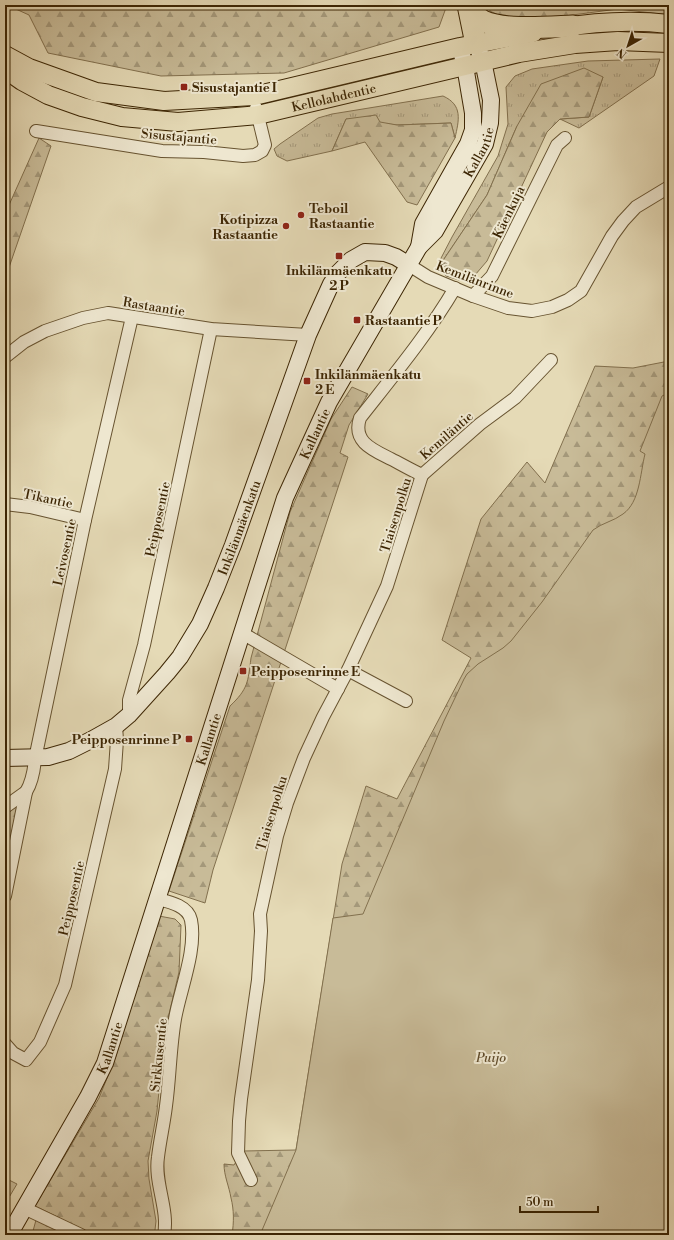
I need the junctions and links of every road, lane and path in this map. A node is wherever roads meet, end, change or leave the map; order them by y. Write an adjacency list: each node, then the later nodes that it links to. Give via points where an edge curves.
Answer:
1 (468, 5): 3 (highway, via 477,17 492,24); 5 (highway)
2 (669, 24): 3 (main road, Kellolahdentie, via 616,22)
3 (573, 26): 5 (main road, Kellolahdentie)
4 (669, 43): 5 (main road, Kellolahdentie, via 618,41 575,44 519,53)
5 (473, 51): 7 (main road, Kellolahdentie); 9 (main road, Kellolahdentie); 14 (main road, Kallantie, via 490,100 490,123 485,144 435,230)
6 (5, 55): 9 (main road, Kellolahdentie, via 29,68 96,92 164,101)
7 (465, 66): 10 (main road, Kellolahdentie); 14 (main road, Kallantie, via 474,113 473,130 468,144 423,224)
8 (5, 69): 10 (main road, Kellolahdentie, via 48,95 122,117 178,122)
9 (254, 96): 10 (street, Sisustajantie)
10 (258, 115): 11 (street, Sisustajantie, via 265,145 262,151 255,155 243,156 162,151)
11 (36, 131)
12 (565, 138): 17 (street, Käenkuja, via 554,150 492,276)
13 (669, 187): 17 (street, Kemilänrinne, via 636,207 623,221 581,291 568,300 552,307 532,311 508,308)
14 (418, 247): 15 (main road, Kallantie)
15 (409, 265): 16 (street, Kemilänrinne, via 428,277); 20 (main road, Inkilänmäenkatu, via 385,252 365,252 351,260 331,284); 26 (main road, Kallantie, via 329,402 291,484)
16 (455, 288): 17 (street, Kemilänrinne); 23 (street, Kemiläntie, via 443,309 358,424 358,431 365,445)
17 (473, 296)
18 (132, 316): 19 (street, Rastaantie); 21 (street, Rastaantie, via 108,313 45,330); 25 (street, Leivosentie)
19 (211, 329): 20 (street, Rastaantie); 30 (street, Peipposentie, via 144,645 129,700)
20 (308, 335): 30 (main road, Inkilänmäenkatu, via 233,545 200,624 180,657)
21 (5, 357)
22 (551, 360): 23 (street, Kemiläntie, via 515,398 480,424)
23 (422, 475): 27 (street, Tiaisenpolku, via 387,586)
24 (5, 504): 25 (street, Tikantie)
25 (85, 520): 33 (street, Leivosentie)
26 (242, 633): 28 (street); 37 (main road, Kallantie)
27 (348, 670): 28 (street, Tiaisenpolku); 29 (street)
28 (338, 689): 39 (street, Tiaisenpolku, via 304,758 287,803 260,914 262,931 258,980 238,1121 238,1153)
29 (406, 701)
30 (129, 715): 31 (main road, Inkilänmäenkatu)
31 (116, 726): 33 (main road, Inkilänmäenkatu, via 69,751); 38 (street, Peipposentie, via 115,769 65,985 40,1042 26,1060)
32 (5, 758): 33 (main road, Inkilänmäenkatu)
33 (35, 759): 34 (street, Leivosentie, via 32,779)
34 (26, 792): 35 (street); 36 (street, Leivosentie)
35 (5, 807)
36 (5, 896)
37 (158, 899): 40 (main road, Kallantie, via 105,1063); 43 (street, Sirkkusentie, via 173,903 188,912 192,931 190,953 175,1018 157,1162 166,1228)
38 (5, 1044)
39 (251, 1180)
40 (24, 1208): 41 (main road, Kallantie); 42 (street)
41 (8, 1235)
42 (80, 1235)
43 (164, 1235)

